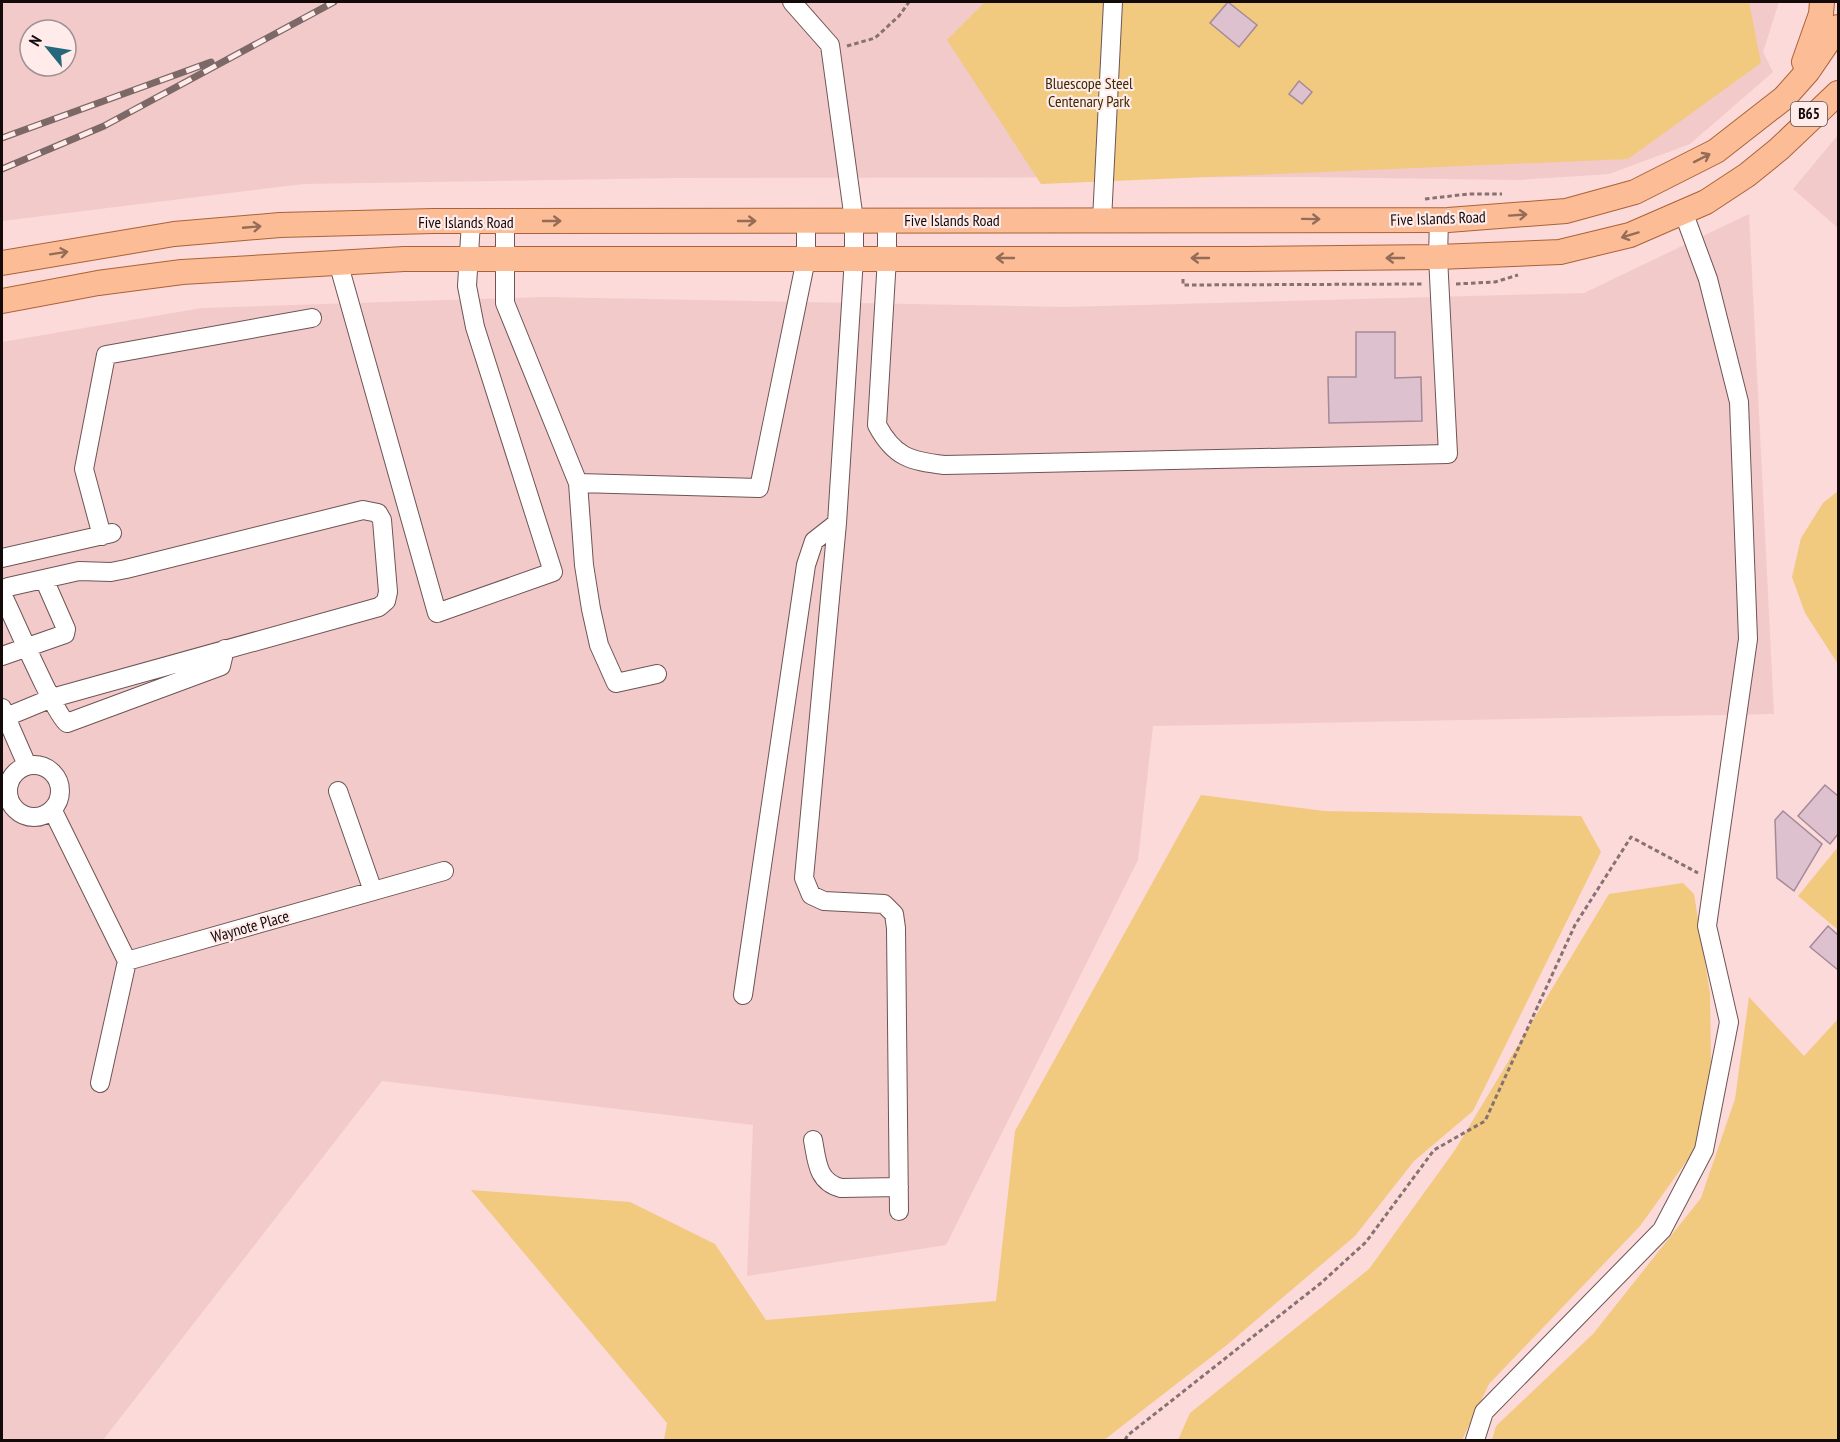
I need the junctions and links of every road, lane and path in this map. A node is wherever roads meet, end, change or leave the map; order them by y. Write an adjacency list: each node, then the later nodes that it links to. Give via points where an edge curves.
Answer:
1 (792, 2): 6 (street)
2 (909, 2): 6 (path, via 875,38 844,46)
3 (1113, 2): 17 (street)
4 (1821, 2): 9 (main road, via 1821,14 1807,56)
5 (1839, 27): 9 (main road, Five Islands Road)
6 (830, 45): 15 (street)
7 (1839, 78): 10 (main road, B65)
8 (1839, 93): 10 (main road)
9 (1784, 98): 18 (main road, Five Islands Road, one-way to 9, via 1566,211 1635,192 1716,151)
10 (1779, 149): 13 (main road, via 1747,175)
11 (1511, 195): 12 (path)
12 (1424, 199)
13 (1684, 214): 21 (main road, one-way to 21, via 1630,235 1560,252); 47 (street, via 1707,279 1739,402 1748,639)
14 (806, 220): 15 (main road, Five Islands Road); 19 (main road, Five Islands Road, one-way to 14); 25 (street)
15 (854, 220): 16 (main road, Five Islands Road); 22 (street)
16 (887, 220): 17 (main road, Five Islands Road); 23 (street)
17 (1102, 220): 18 (main road, Five Islands Road, one-way to 18)
18 (1439, 220): 21 (street)
19 (505, 221): 20 (main road, Five Islands Road); 24 (street)
20 (471, 222): 26 (street); 28 (main road, Five Islands Road, one-way to 20, via 174,234 280,225)
21 (1438, 257): 23 (main road, one-way to 23); 23 (street, via 1448,454 944,465 917,462 898,454 877,425)
22 (854, 258): 23 (main road); 25 (main road); 32 (street)
23 (887, 258)
24 (504, 259): 25 (main road); 26 (main road); 31 (street, via 505,303)
25 (806, 259): 31 (street, via 759,488)
26 (469, 260): 27 (main road); 27 (street, via 467,286 475,327 553,572 437,613)
27 (338, 262): 29 (main road, via 182,272)
28 (2, 263)
29 (2, 301)
30 (312, 318): 33 (street, via 106,355 84,469 107,534)
31 (578, 483): 40 (street, via 584,565 599,645 616,683)
32 (837, 523): 50 (street, via 814,541 806,565); 53 (street, via 804,878 811,895 817,898 884,904 894,914)
33 (70, 543): 34 (street); 35 (street)
34 (2, 558)
35 (79, 571): 36 (street); 38 (street, via 118,570 363,510 378,513 382,520 388,592 379,608)
36 (44, 579): 37 (street, via 65,634); 37 (street, via 8,587 3,593)
37 (28, 648): 39 (street); 41 (street)
38 (225, 648): 41 (street); 41 (street, via 221,666 72,722 62,720)
39 (2, 656)
40 (657, 674)
41 (52, 698): 42 (street)
42 (4, 712): 43 (street)
43 (27, 765): 45 (street, via 42,765 57,777 61,794); 45 (street, via 12,775 8,795 15,810 28,817 42,817)
44 (338, 791): 48 (street)
45 (53, 811): 49 (street)
46 (444, 871): 48 (street, Waynote Place)
47 (1713, 881): 55 (path, via 1631,837 1575,925 1485,1121 1434,1150 1366,1242 1321,1283); 56 (street, via 1707,926 1729,1022 1704,1150 1662,1230 1484,1412)
48 (373, 891): 49 (street, Waynote Place)
49 (127, 961): 51 (street)
50 (743, 995)
51 (100, 1083)
52 (813, 1140): 53 (street, via 819,1172 831,1185)
53 (899, 1187): 54 (street)
54 (899, 1211)
55 (1125, 1440)
56 (1475, 1440)

